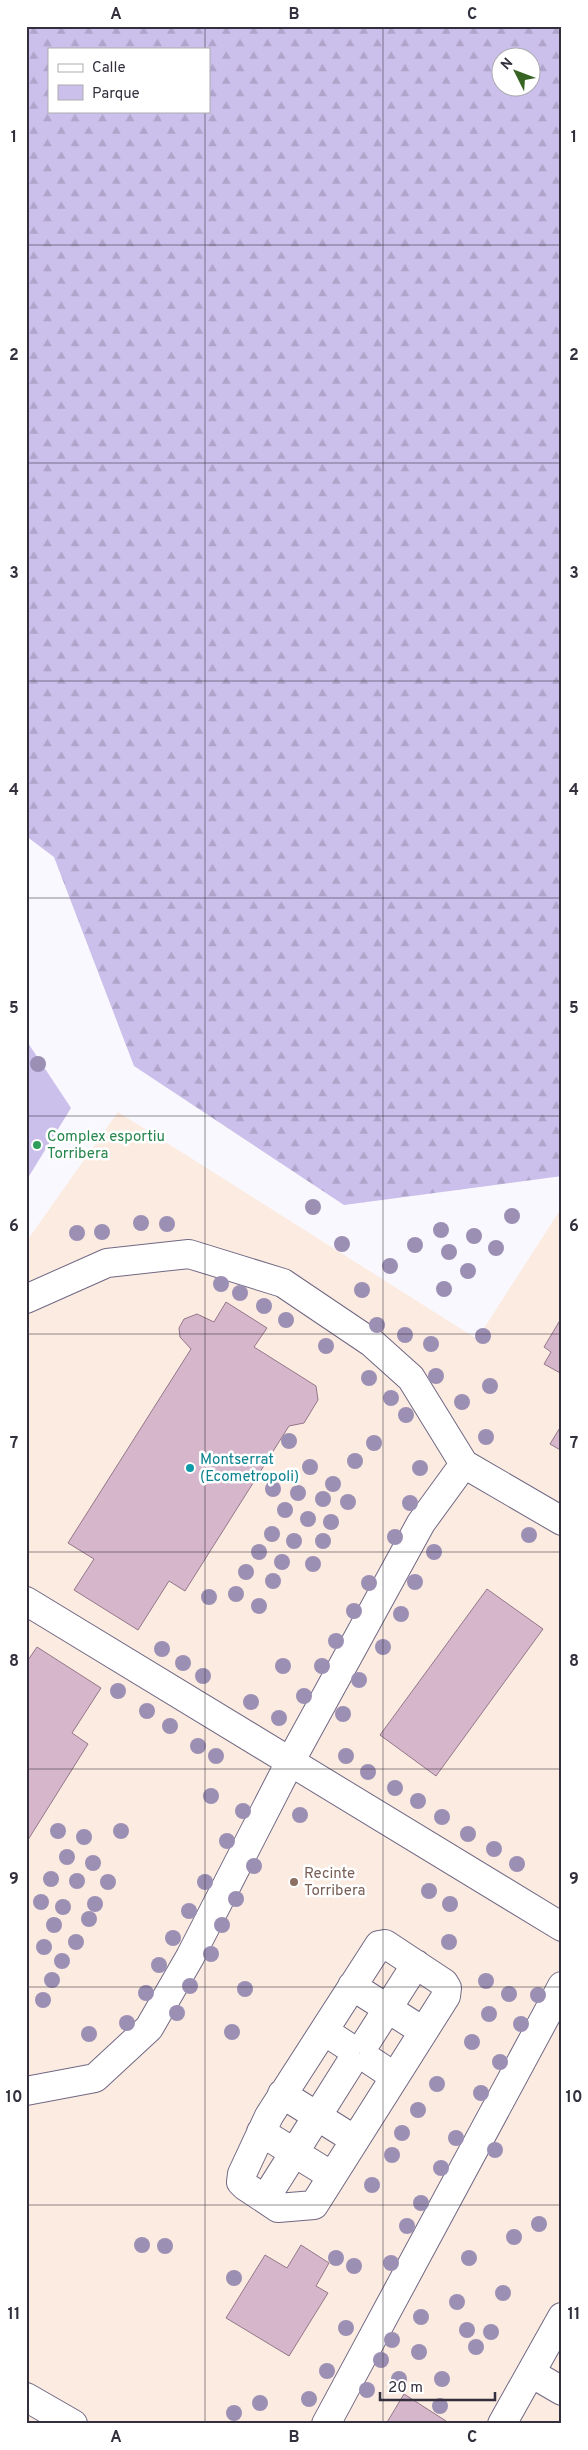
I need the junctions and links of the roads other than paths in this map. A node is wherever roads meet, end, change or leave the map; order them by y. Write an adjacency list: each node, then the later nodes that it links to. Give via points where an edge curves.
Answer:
1 (26, 1300): 2 (lane, via 107,1262 189,1254 283,1283 372,1343 411,1378)
2 (464, 1464): 3 (lane); 5 (lane, via 421,1523)
3 (562, 1521)
4 (26, 1601): 5 (lane)
5 (290, 1762): 6 (lane); 15 (lane, via 190,1957 149,2028 95,2078)
6 (562, 1927)
7 (416, 1964): 8 (lane, via 385,1944 378,1945); 10 (lane); 12 (lane, via 447,1988 446,1996)
8 (352, 1986): 10 (lane); 11 (lane)
9 (562, 1986): 28 (lane)
10 (387, 2009): 12 (lane); 13 (lane)
11 (324, 2031): 13 (lane); 16 (lane)
12 (423, 2031): 14 (lane)
13 (359, 2053): 14 (lane); 17 (lane)
14 (394, 2077): 19 (lane)
15 (26, 2091)
16 (282, 2094): 17 (lane); 18 (lane)
17 (318, 2116): 19 (lane); 20 (lane)
18 (261, 2132): 20 (lane); 22 (lane, via 241,2182)
19 (355, 2140): 21 (lane)
20 (294, 2153): 21 (lane); 22 (lane)
21 (332, 2176): 22 (lane, via 314,2205 278,2208)
22 (265, 2199)
23 (562, 2317): 24 (lane)
24 (530, 2373): 25 (lane); 29 (lane)
25 (562, 2391)
26 (26, 2397): 27 (lane)
27 (73, 2424)
28 (326, 2424)
29 (502, 2424)

